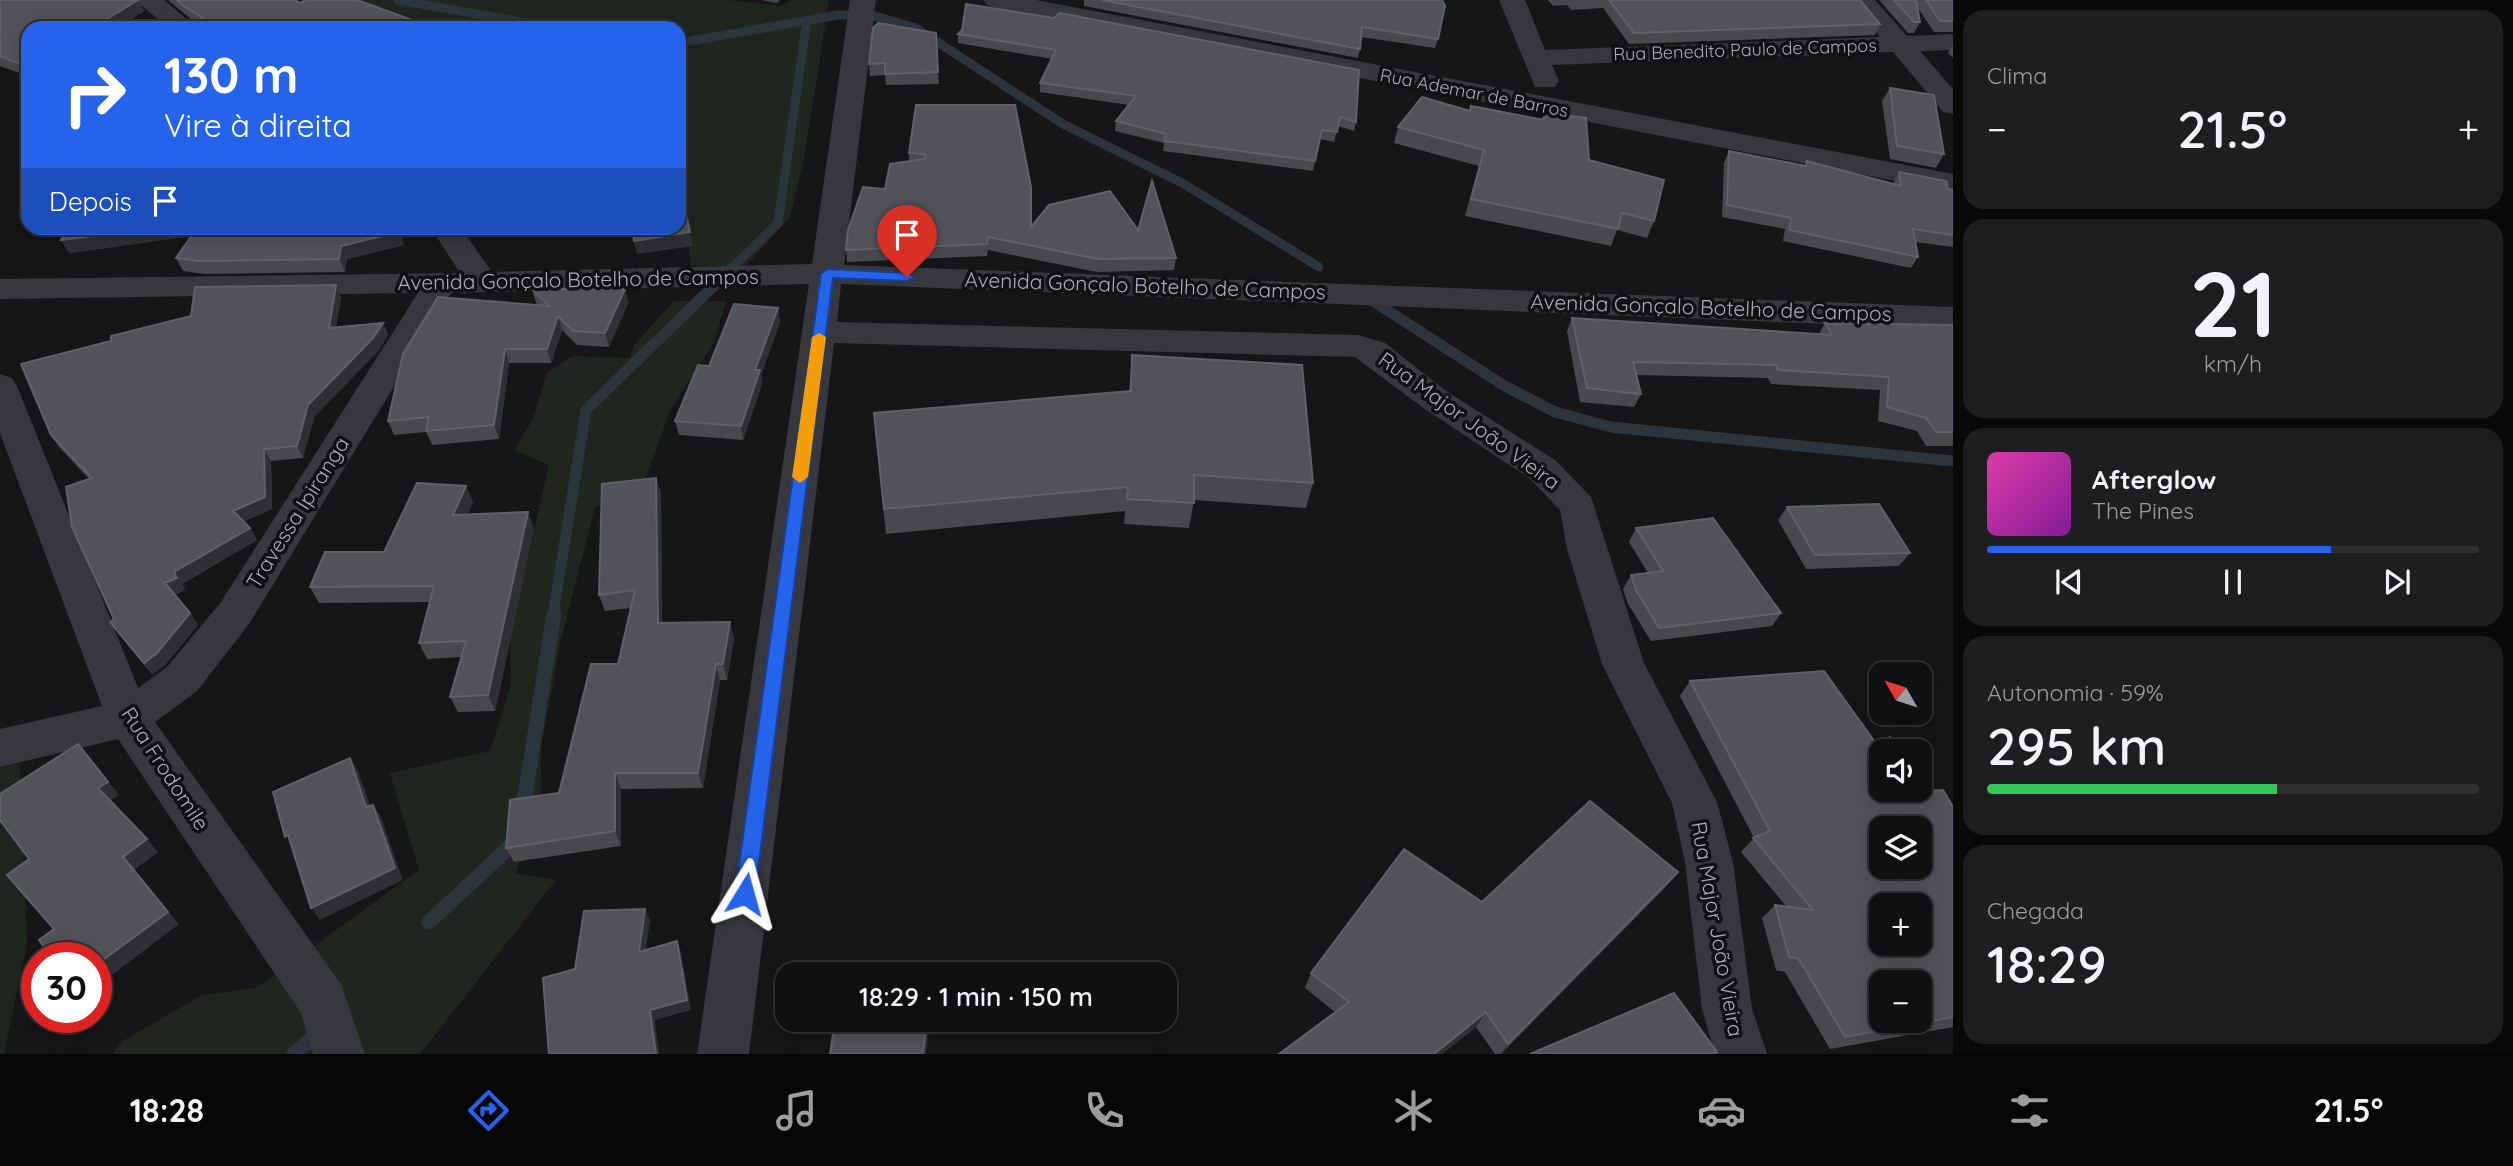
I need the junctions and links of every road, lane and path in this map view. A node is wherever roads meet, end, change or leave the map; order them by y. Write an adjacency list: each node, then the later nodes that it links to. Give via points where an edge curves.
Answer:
1 (148, 0): 6 (street)
2 (997, 0): 11 (street, Rua Ademar de Barros)
3 (1512, 0): 9 (street)
4 (1862, 0): 8 (street)
5 (860, 10): 14 (street)
6 (175, 21)
7 (1953, 42): 8 (street, Rua Benedito Paulo de Campos)
8 (1902, 44): 9 (street, Rua Benedito Paulo de Campos); 10 (street)
9 (1536, 58): 11 (street)
10 (1953, 106)
11 (1556, 109): 12 (street, Rua Ademar de Barros)
12 (1953, 183)
13 (451, 235): 15 (street)
14 (827, 274): 15 (street, Avenida Gonçalo Botelho de Campos); 18 (street, Avenida Gonçalo Botelho de Campos); 19 (street)
15 (484, 282): 16 (street, Avenida Gonçalo Botelho de Campos)
16 (440, 283): 17 (street, Avenida Gonçalo Botelho de Campos); 21 (street, Travessa Ipiranga, via 235,613 181,679)
17 (0, 289)
18 (1953, 318)
19 (819, 332): 24 (street); 25 (street, Rua Major João Vieira, via 1358,346 1373,351 1434,399 1542,469 1578,508 1623,664 1694,802 1709,862 1727,1009)
20 (0, 386): 21 (street, Rua Frodomile)
21 (128, 718): 22 (street); 23 (street, Rua Frodomile, via 323,1002)
22 (0, 748)
23 (339, 1054)
24 (723, 1054)
25 (1741, 1054)

